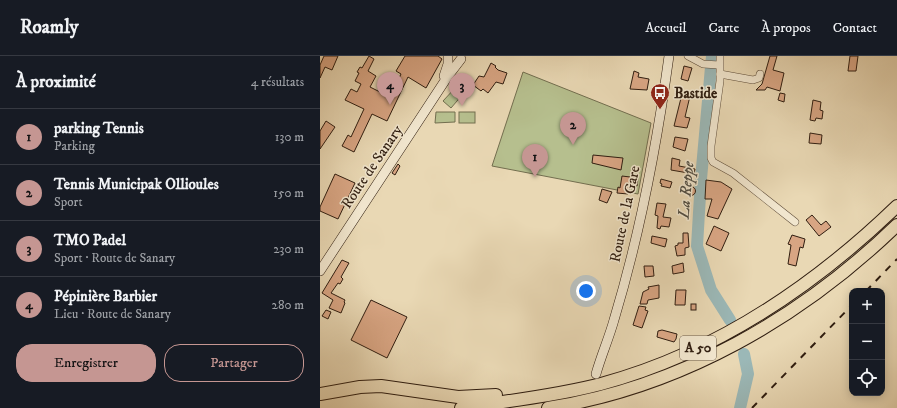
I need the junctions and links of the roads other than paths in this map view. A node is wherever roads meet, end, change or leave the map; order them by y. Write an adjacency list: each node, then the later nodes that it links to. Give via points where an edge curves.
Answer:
1 (449, 56): 5 (main road, Route de Sanary); 12 (main road, Route de Sanary, via 445,74)
2 (669, 56): 14 (main road, Route de la Gare, via 648,179 631,257 614,321)
3 (688, 56): 6 (street, via 703,64)
4 (720, 56): 6 (street)
5 (464, 57): 13 (main road, Route de Sanary, via 447,78)
6 (719, 65): 7 (street)
7 (720, 74): 8 (street, via 753,80); 10 (street, via 711,158 713,162 733,173)
8 (760, 74)
9 (897, 206): 16 (highway, A 50, via 822,272 749,322 694,350 657,365 601,384)
10 (795, 222)
11 (897, 225): 17 (highway, A 50, via 827,285 747,339 665,377 610,395)
12 (320, 265)
13 (320, 271)
14 (596, 374)
15 (320, 394): 16 (highway, via 381,386 458,397 508,394)
16 (543, 396): 18 (highway, A 50)
17 (559, 407): 19 (highway, A 50)
18 (461, 408)
19 (548, 408)

